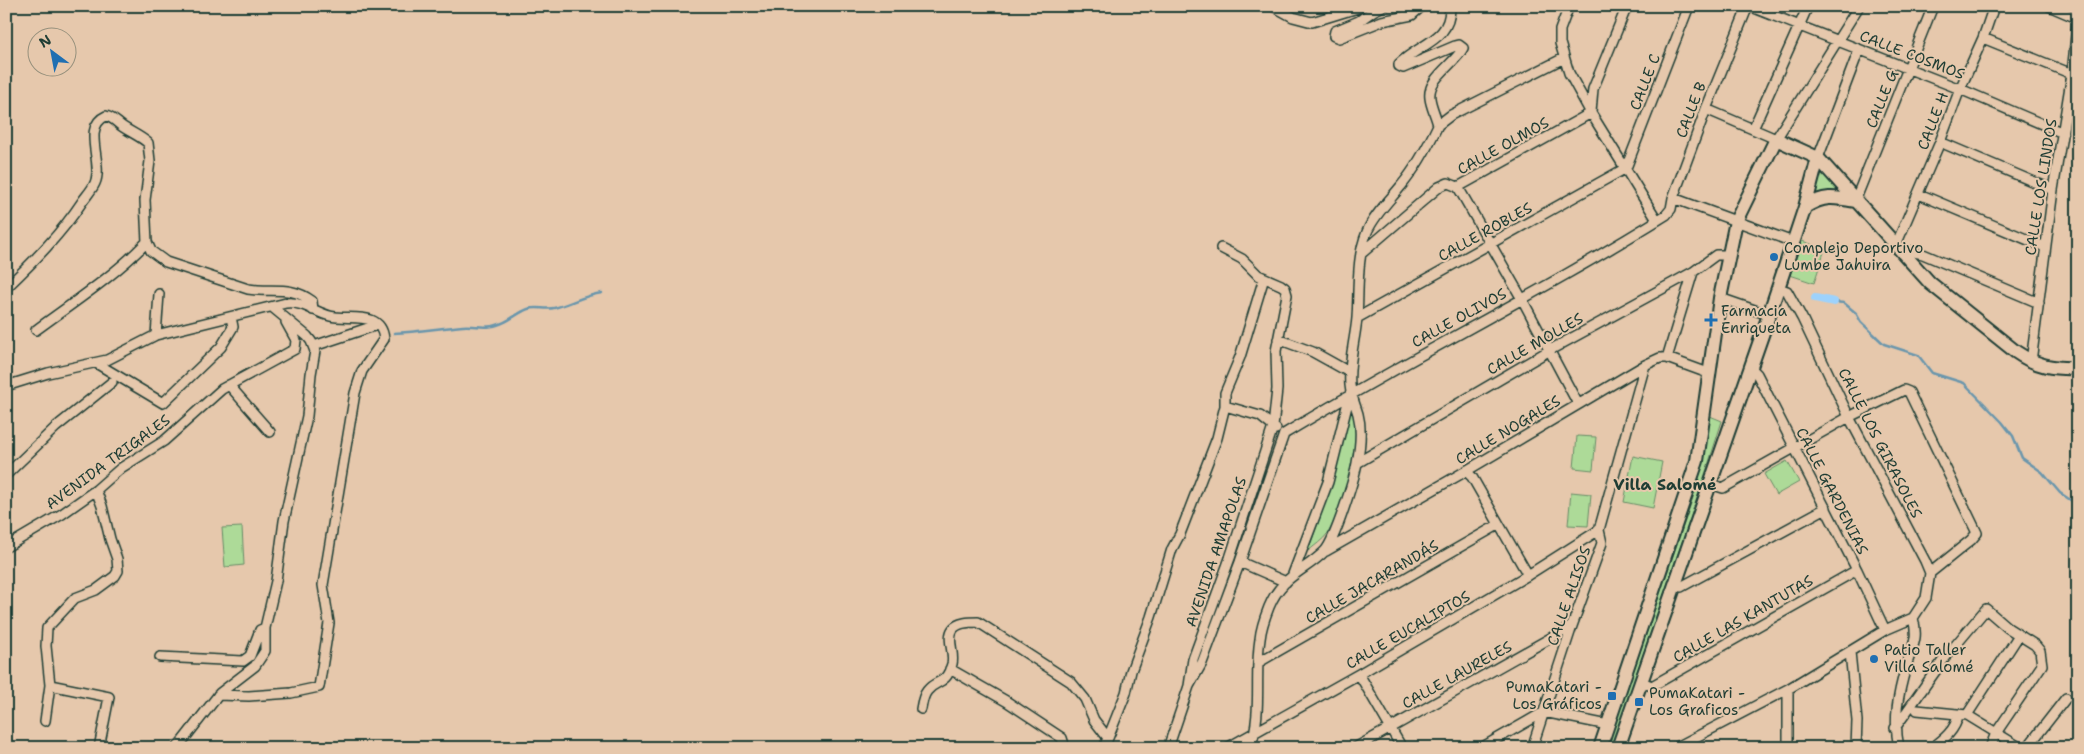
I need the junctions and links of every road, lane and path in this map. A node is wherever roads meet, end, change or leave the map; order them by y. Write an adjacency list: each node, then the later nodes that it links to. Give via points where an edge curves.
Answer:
1 (1273, 6): 2 (street, via 1293,17 1312,22)
2 (1364, 6)
3 (1383, 6): 4 (street, via 1335,31 1334,36 1338,38 1382,21 1412,15)
4 (1422, 6)
5 (1450, 6): 26 (street, via 1444,32 1399,64 1403,68 1437,52 1462,46 1430,91)
6 (1569, 6): 20 (street, via 1560,30)
7 (1627, 6): 25 (street, via 1593,89)
8 (1689, 6): 32 (street, CALLE C)
9 (1749, 6): 16 (street, CALLE COSMOS); 24 (street, CALLE B)
10 (1808, 6): 16 (street)
11 (1859, 6): 18 (street)
12 (1933, 6): 21 (street, CALLE G)
13 (1994, 6): 17 (street, CALLE H)
14 (2049, 6): 15 (street)
15 (2078, 17): 22 (street, CALLE LOS LINDOS)
16 (1800, 26): 18 (street, CALLE COSMOS); 27 (street)
17 (1983, 38): 22 (street); 23 (street, CALLE H)
18 (1838, 40): 19 (street, CALLE COSMOS); 29 (street)
19 (1859, 50): 21 (street, CALLE COSMOS); 31 (street)
20 (1564, 58): 25 (street); 26 (street, via 1451,115)
21 (1909, 69): 23 (street, CALLE COSMOS); 37 (street, CALLE G)
22 (2072, 74): 28 (street, CALLE LOS LINDOS)
23 (1960, 89): 28 (street, CALLE COSMOS); 30 (street, CALLE H)
24 (1706, 109): 27 (street); 36 (street, CALLE B)
25 (1590, 112): 32 (street); 33 (street, CALLE OLMOS)
26 (1438, 125): 47 (street, via 1414,168 1367,231)
27 (1753, 130): 29 (street)
28 (2063, 133): 34 (street, CALLE LOS LINDOS)
29 (1776, 139): 31 (main road); 40 (main road)
30 (1940, 142): 34 (street); 35 (street, CALLE H)
31 (1818, 158): 37 (main road); 38 (main road)
32 (1626, 168): 39 (street); 43 (street, CALLE ROBLES)
33 (1458, 187): 43 (street); 47 (street, CALLE OLMOS, via 1448,183 1439,187)
34 (2053, 190): 45 (street, CALLE LOS LINDOS)
35 (1919, 194): 44 (street, CALLE H); 45 (street)
36 (1673, 198): 39 (street, CALLE B, via 1671,210); 40 (street)
37 (1855, 201): 38 (main road, via 1832,197); 44 (main road)
38 (1805, 207): 42 (main road)
39 (1657, 220): 56 (street, CALLE OLIVOS)
40 (1736, 221): 42 (street); 48 (main road)
41 (147, 242): 52 (street, via 148,143 106,116 96,123 94,130 95,183 74,215 38,258); 59 (street, via 151,251 166,262 248,289 299,293 312,302); 65 (street)
42 (1793, 242): 53 (main road)
43 (1491, 244): 56 (street); 62 (street, CALLE ROBLES)
44 (1896, 245): 49 (main road)
45 (2045, 247): 57 (street, CALLE LOS LINDOS)
46 (1221, 248): 51 (street, via 1242,259)
47 (1362, 254): 62 (street)
48 (1728, 255): 50 (street, CALLE MOLLES, via 1716,255); 55 (main road)
49 (1904, 255): 57 (street, via 1910,250 1923,254); 72 (main road, via 1930,283)
50 (1693, 272): 69 (street, CALLE MOLLES); 70 (street)
51 (1264, 278): 67 (street, AVENIDA AMAPOLAS, via 1281,285 1287,292); 83 (street, via 1240,357 1225,393)
52 (6, 288)
53 (1778, 288): 60 (main road); 84 (street, CALLE LOS GIRASOLES, via 1787,291 1802,318)
54 (159, 294): 66 (street)
55 (1720, 298): 60 (street); 77 (main road)
56 (1522, 299): 69 (street); 81 (street, CALLE OLIVOS)
57 (2039, 304): 72 (street, CALLE LOS LINDOS)
58 (272, 308): 59 (street, via 293,302); 61 (street); 63 (street)
59 (313, 310): 64 (street, via 334,317 364,318)
60 (1769, 315): 74 (main road)
61 (231, 317): 66 (street); 71 (street, via 233,327 221,347 163,403)
62 (1357, 318): 76 (street)
63 (286, 320): 68 (street); 79 (street, AVENIDA TRIGALES, via 296,340 295,349)
64 (377, 325): 68 (street); 120 (street, via 384,339 362,371 355,393 328,551 323,585 329,624 319,687 291,693)
65 (36, 330)
66 (156, 335): 71 (street, via 127,351)
67 (1278, 339): 76 (street, via 1313,352); 85 (street, AVENIDA AMAPOLAS)
68 (314, 346): 108 (street, via 307,416)
69 (1550, 350): 82 (street); 89 (street, CALLE MOLLES)
70 (1667, 358): 73 (street, CALLE NOGALES); 77 (street)
71 (96, 362): 80 (street)
72 (2031, 362): 75 (main road, via 2055,368)
73 (1645, 364): 82 (street, CALLE NOGALES); 96 (street, CALLE ALISOS)
74 (1750, 367): 88 (street, CALLE GARDENIAS, via 1757,374); 92 (main road)
75 (2078, 368)
76 (1349, 372): 81 (street)
77 (1708, 373): 127 (main road, via 1697,462)
78 (112, 382): 91 (street, via 56,427)
79 (229, 385): 86 (street); 93 (street, AVENIDA TRIGALES, via 213,395 164,441 121,468)
80 (6, 386)
81 (1350, 394): 87 (street, CALLE OLIVOS); 89 (street, via 1360,426); 102 (street, via 1328,482)
82 (1578, 404): 90 (street, CALLE NOGALES)
83 (1225, 406): 85 (street, via 1260,416); 132 (street)
84 (1849, 417): 88 (street); 101 (street, CALLE LOS GIRASOLES); 101 (street, via 1904,390 1909,392 1977,532)
85 (1273, 427): 87 (street); 118 (street, AVENIDA AMAPOLAS, via 1193,659)
86 (270, 432)
87 (1284, 434): 99 (street, AVENIDA AMAPOLAS)
88 (1795, 448): 92 (street, via 1723,488); 94 (street, CALLE GARDENIAS)
89 (1357, 463): 98 (street, via 1344,509)
90 (1466, 471): 95 (street); 98 (street, CALLE NOGALES)
91 (6, 475)
92 (1710, 484): 105 (main road)
93 (96, 490): 97 (street, AVENIDA TRIGALES); 117 (street, via 118,559 118,571 96,590 75,598 47,628)
94 (1826, 508): 100 (street, CALLE GARDENIAS); 105 (street, via 1681,588)
95 (1498, 525): 103 (street); 113 (street, CALLE JACARANDÁS)
96 (1599, 530): 103 (street, CALLE EUCALIPTOS); 107 (street, CALLE ALISOS, via 1602,543)
97 (6, 547)
98 (1326, 551): 102 (street, CALLE NOGALES)
99 (1240, 562): 104 (street); 118 (street, AVENIDA AMAPOLAS, via 1202,663)
100 (1857, 570): 109 (street, CALLE GARDENIAS); 116 (street, CALLE LAS KANTUTAS, via 1652,686)
101 (1930, 573): 106 (street, via 1926,598)
102 (1293, 574): 104 (street)
103 (1528, 576): 115 (street, CALLE EUCALIPTOS)
104 (1286, 582): 113 (street, via 1270,604 1262,626)
105 (1674, 586): 116 (main road)
106 (1913, 618): 109 (street); 129 (street, via 1916,642 1906,666)
107 (1572, 626): 124 (street, CALLE ALISOS); 128 (street, CALLE LAURELES)
108 (265, 628): 112 (street, via 259,632 250,656 243,661); 120 (street, via 265,651 260,661)
109 (1884, 630): 111 (street)
110 (2019, 635): 125 (street); 129 (street, via 1986,609 1944,659); 131 (street, via 2040,651 2042,665)
111 (1850, 652): 119 (street); 148 (street, via 1857,721)
112 (160, 657)
113 (1259, 662): 130 (street)
114 (950, 669): 122 (street, via 944,680 926,692); 132 (street, via 953,662 952,630 970,622 982,624 1071,682); 135 (street, via 1062,738)
115 (1359, 674): 128 (street); 130 (street, CALLE EUCALIPTOS)
116 (1641, 682): 145 (main road)
117 (50, 685): 126 (street); 133 (street, via 109,697)
118 (1190, 686): 137 (street, AVENIDA AMAPOLAS)
119 (1788, 689): 146 (street); 147 (street)
120 (218, 695): 134 (street)
121 (2066, 698): 153 (street)
122 (921, 709)
123 (1917, 710): 125 (street)
124 (1544, 712): 127 (street); 142 (street); 143 (street, CALLE ALISOS)
125 (1963, 715): 131 (street); 150 (street)
126 (45, 721)
127 (1608, 725): 144 (main road)
128 (1390, 728): 140 (street, CALLE LAURELES); 141 (street)
129 (1895, 728): 149 (street)
130 (1255, 733): 138 (street, CALLE EUCALIPTOS); 139 (street)
131 (1996, 733): 151 (street); 152 (street)
132 (1108, 738): 136 (street)
133 (99, 748)
134 (177, 748)
135 (1065, 748)
136 (1104, 748)
137 (1168, 748)
138 (1227, 748)
139 (1250, 748)
140 (1355, 748)
141 (1402, 748)
142 (1481, 748)
143 (1532, 748)
144 (1600, 748)
145 (1618, 748)
146 (1675, 748)
147 (1788, 748)
148 (1856, 748)
149 (1899, 748)
150 (1932, 748)
151 (1990, 748)
152 (2021, 748)
153 (2027, 748)

